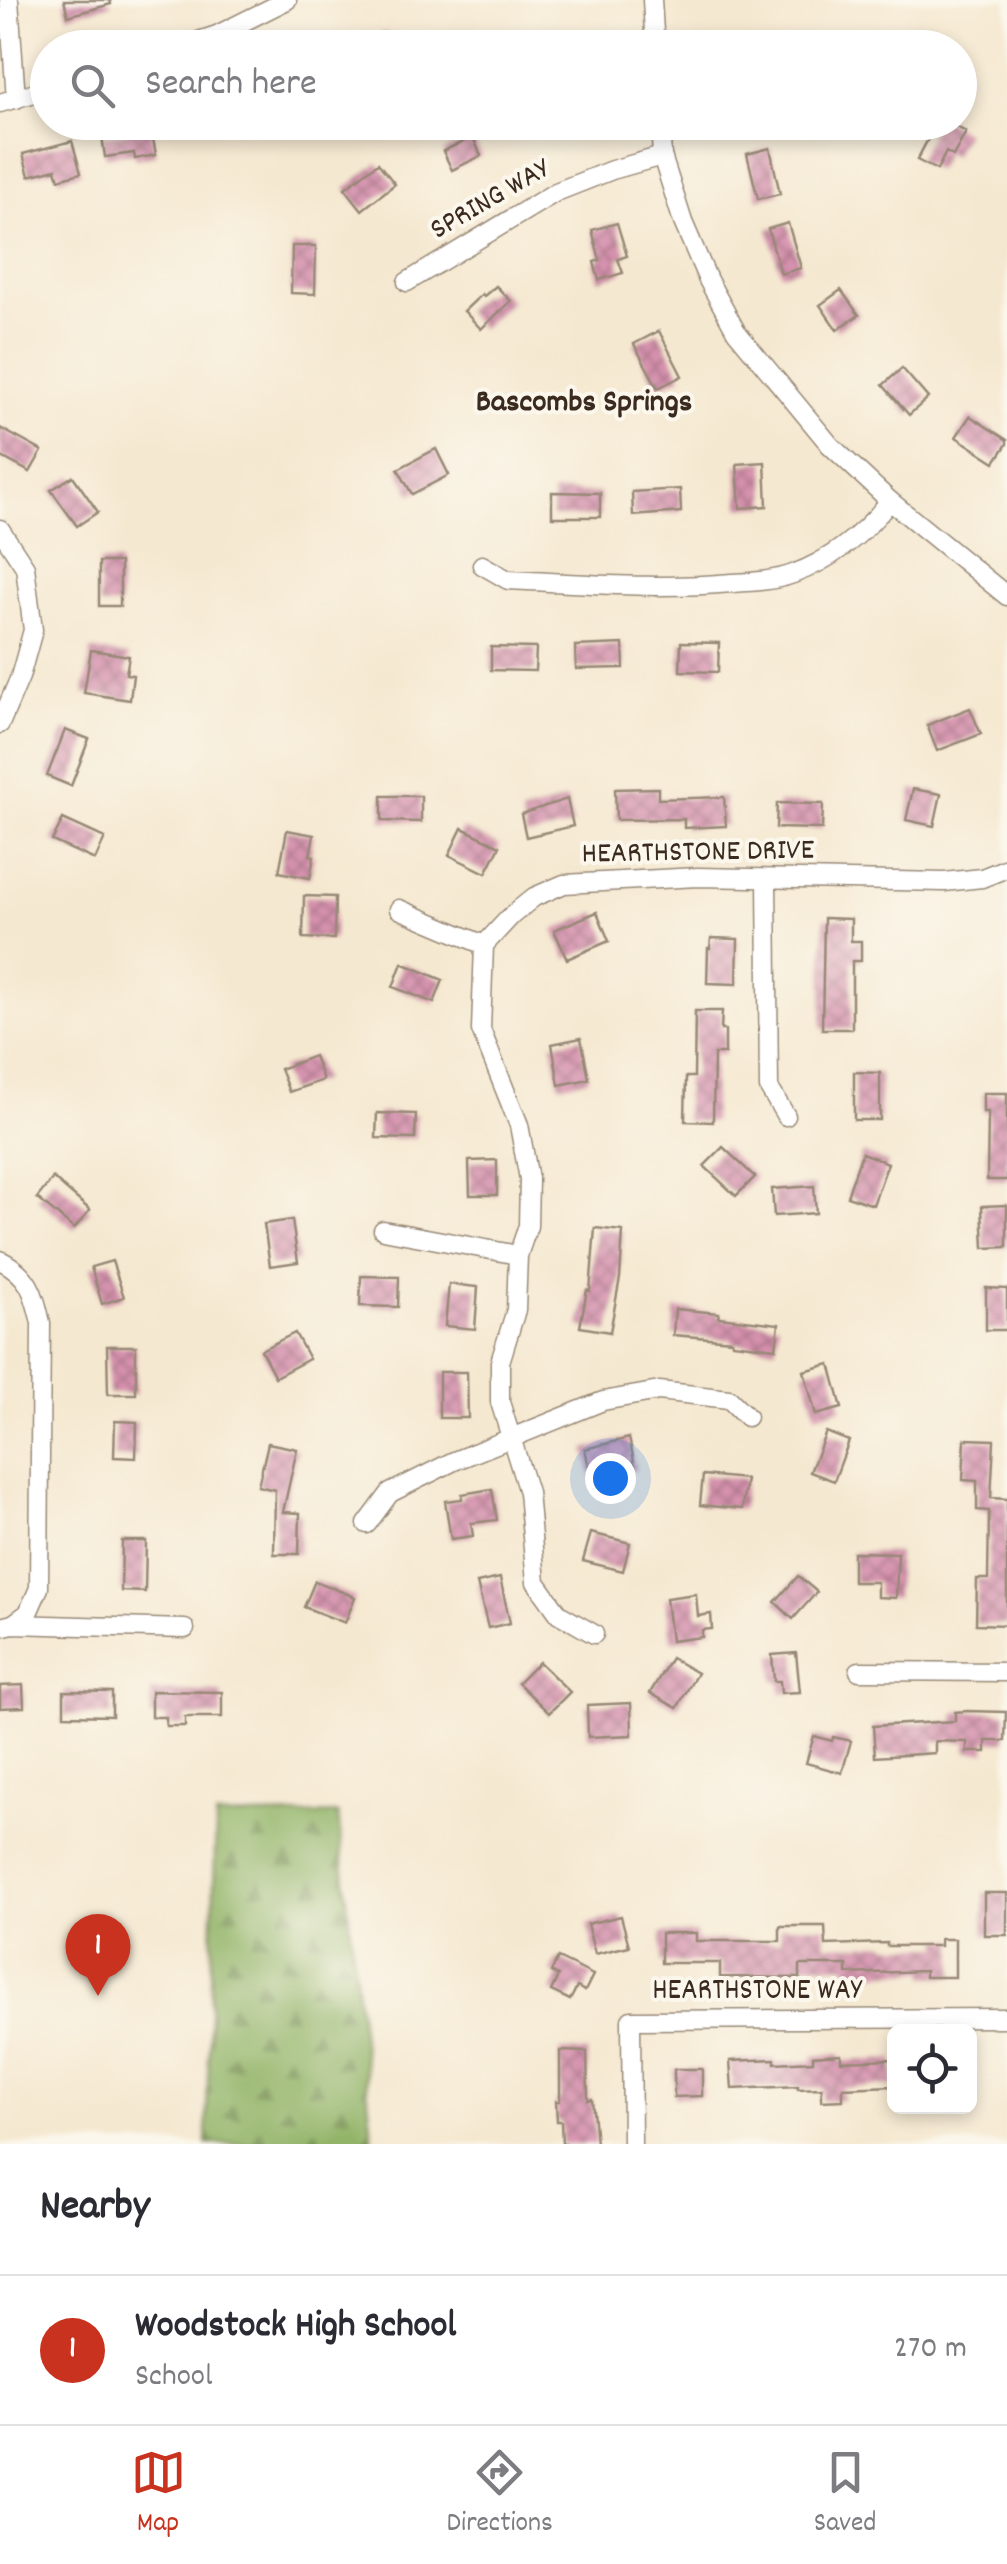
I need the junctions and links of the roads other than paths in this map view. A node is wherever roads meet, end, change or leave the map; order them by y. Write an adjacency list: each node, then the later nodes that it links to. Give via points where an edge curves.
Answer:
1 (9, 0): 6 (street)
2 (287, 0): 4 (street)
3 (652, 0): 5 (street)
4 (225, 30)
5 (654, 30)
6 (8, 101)
7 (661, 140): 8 (street)
8 (662, 156): 9 (street, SPRING WAY, via 556,192); 10 (street, via 683,222 736,331 830,446)
9 (407, 282)
10 (890, 501): 12 (street, via 832,555 757,581 692,587 508,580); 13 (street)
11 (0, 529): 14 (street, via 26,567 32,630)
12 (482, 565)
13 (1007, 596)
14 (0, 724)
15 (1007, 868): 16 (street, HEARTHSTONE DRIVE, via 944,882)
16 (767, 879): 18 (street, HEARTHSTONE DRIVE, via 564,884 534,897); 19 (street, via 769,1088)
17 (399, 908): 18 (street)
18 (484, 945): 21 (street, via 481,1030 518,1126 529,1179 528,1226)
19 (786, 1116)
20 (383, 1230): 21 (street)
21 (518, 1255): 24 (street, via 516,1310 500,1362 500,1402)
22 (0, 1260): 26 (street, via 33,1290 40,1323 39,1588 28,1614)
23 (747, 1417): 24 (street, via 729,1399 659,1391 603,1401)
24 (512, 1437): 25 (street, via 390,1493); 28 (street, via 528,1492 536,1582 559,1614)
25 (367, 1524)
26 (6, 1626): 27 (street)
27 (185, 1629)
28 (594, 1634)
29 (860, 1671): 30 (street)
30 (1007, 1672)
31 (1007, 2018): 32 (street, HEARTHSTONE WAY, via 631,2020)
32 (632, 2144)

